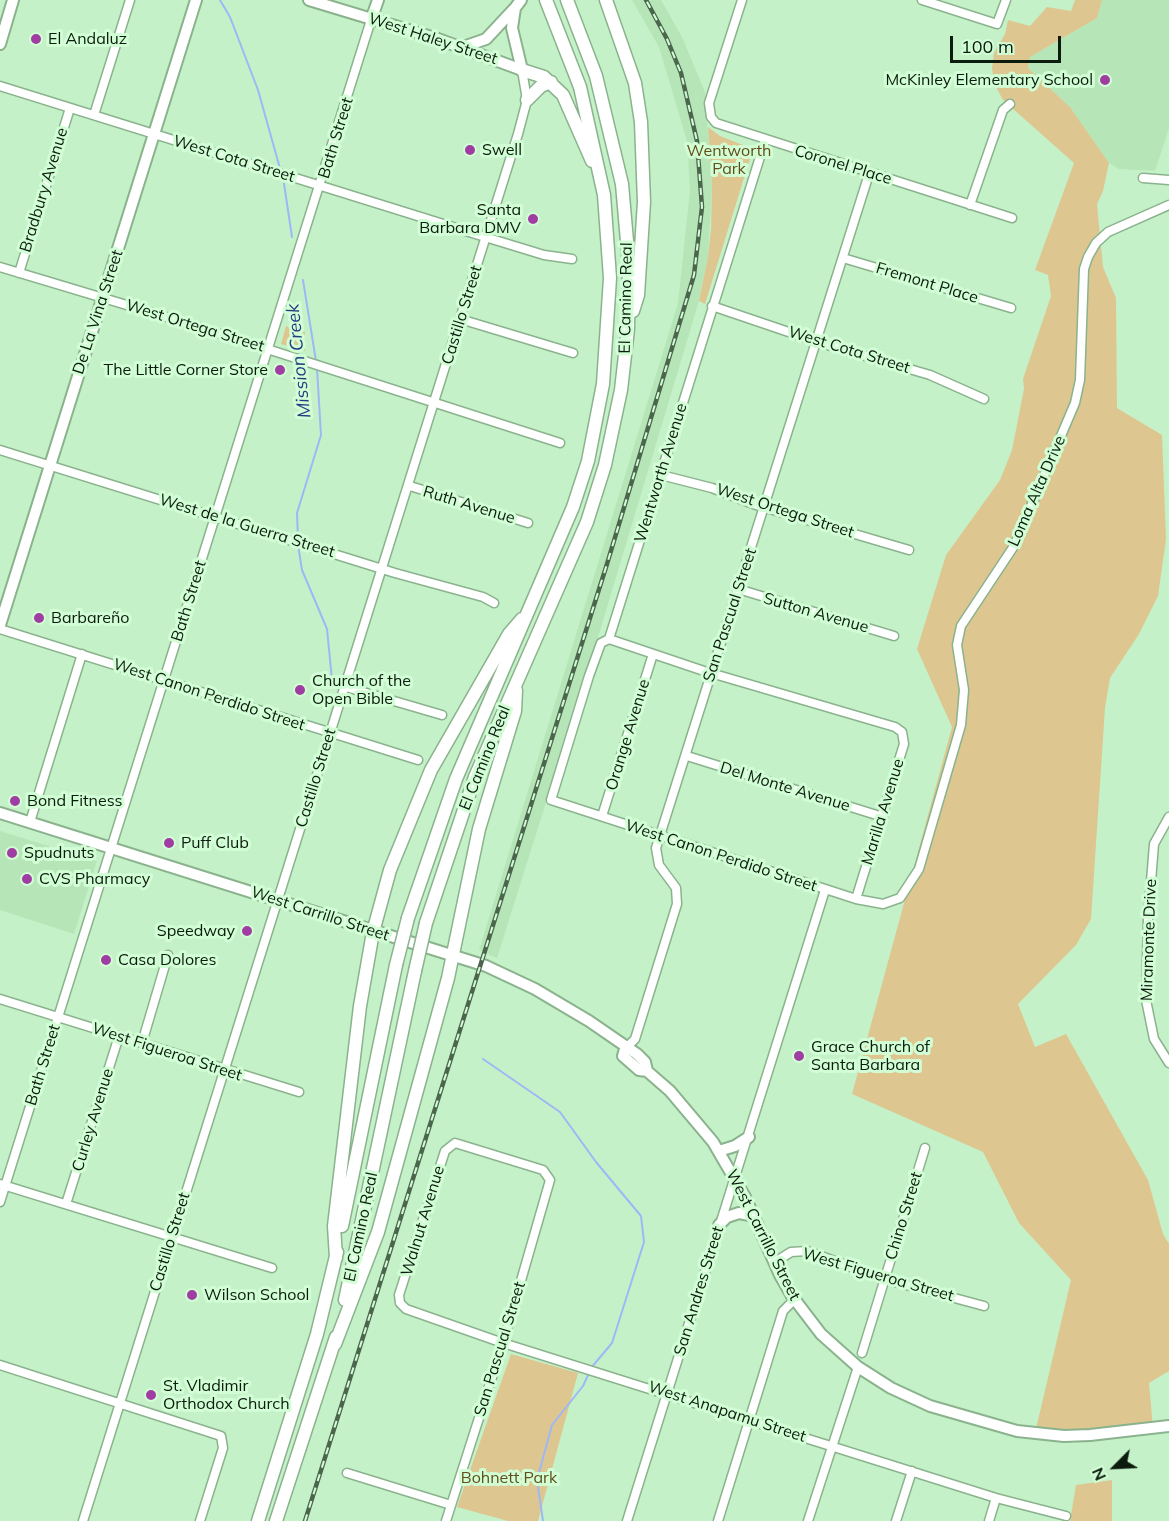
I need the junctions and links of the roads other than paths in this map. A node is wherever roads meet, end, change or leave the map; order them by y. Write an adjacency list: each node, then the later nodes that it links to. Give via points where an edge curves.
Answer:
1 (13, 0): 14 (main road)
2 (130, 0): 22 (street)
3 (196, 0): 23 (main road, De La Vina Street)
4 (309, 0): 13 (main road, West Haley Street)
5 (378, 0): 13 (main road, Bath Street)
6 (567, 0): 42 (highway, El Camino Real, via 596,76 621,184 629,264)
7 (606, 0): 42 (highway, via 635,82 644,162 638,295)
8 (742, 0): 24 (street, Coronel Place, via 709,107 713,121 719,125)
9 (922, 0): 10 (street, via 997,24)
10 (1006, 0)
11 (548, 3): 29 (highway, El Camino Real, via 585,104)
12 (518, 4): 15 (main road, via 486,39); 16 (main road, Castillo Street, via 512,28)
13 (371, 20): 15 (main road, West Haley Street); 28 (street, Bath Street)
14 (0, 44)
15 (463, 47): 16 (main road, West Haley Street)
16 (522, 70): 17 (highway); 19 (street, Castillo Street)
17 (550, 82): 19 (highway); 29 (highway, via 572,110)
18 (0, 86): 21 (street, West Cota Street)
19 (527, 100): 33 (street, Castillo Street)
20 (1010, 104): 30 (street, via 1003,110)
21 (70, 108): 22 (street, West Cota Street); 37 (street, Bradbury Avenue)
22 (94, 115): 23 (street, West Cota Street)
23 (154, 134): 28 (street, West Cota Street); 38 (main road, De La Vina Street)
24 (765, 141): 25 (street, Coronel Place); 39 (street, Wentworth Avenue)
25 (869, 174): 30 (street, Coronel Place); 34 (street, San Pascual Street)
26 (1143, 178): 27 (street)
27 (1169, 180)
28 (321, 186): 33 (street, West Cota Street); 44 (street, Bath Street)
29 (604, 195): 60 (highway, El Camino Real, via 610,278 597,419 573,507)
30 (970, 205): 32 (street, Coronel Place)
31 (1169, 205): 86 (street, Loma Alta Drive, via 1108,232 1088,257 1083,279 1080,380 1075,403 1014,546 961,627 957,645 964,690 961,725 919,869 900,898)
32 (1012, 218)
33 (485, 237): 35 (street, West Cota Street); 41 (street, Castillo Street)
34 (843, 258): 40 (street, Fremont Place); 43 (street, San Pascual Street)
35 (572, 259)
36 (0, 267): 37 (street, West Ortega Street)
37 (19, 273): 38 (street, West Ortega Street)
38 (102, 299): 44 (street, West Ortega Street); 50 (main road, De La Vina Street)
39 (712, 306): 43 (street, West Cota Street); 51 (street, Wentworth Avenue)
40 (1011, 308)
41 (460, 319): 45 (street); 47 (street, Castillo Street)
42 (628, 329): 69 (highway, El Camino Real, via 618,412 597,494)
43 (818, 341): 46 (street, West Cota Street, via 930,375); 53 (street, San Pascual Street)
44 (268, 348): 47 (street, West Ortega Street); 54 (street, Bath Street)
45 (573, 353)
46 (984, 399)
47 (435, 404): 48 (street, West Ortega Street); 52 (street, Castillo Street)
48 (560, 442)
49 (0, 450): 50 (street, West de la Guerra Street)
50 (50, 465): 54 (street, West de la Guerra Street); 61 (main road, De La Vina Street)
51 (661, 475): 53 (street, West Ortega Street); 64 (street, Wentworth Avenue)
52 (410, 486): 55 (street, Ruth Avenue); 57 (street, Castillo Street)
53 (764, 507): 56 (street, West Ortega Street); 58 (street, San Pascual Street)
54 (216, 516): 57 (street, West de la Guerra Street); 68 (street, Bath Street)
55 (528, 523)
56 (909, 550)
57 (382, 568): 59 (street, West de la Guerra Street); 70 (street, Castillo Street)
58 (738, 590): 63 (street, Sutton Avenue); 67 (street, San Pascual Street)
59 (494, 603)
60 (530, 608): 87 (highway, via 509,634 426,780 393,860); 109 (highway, El Camino Real, bridge, via 456,779 408,918)
61 (0, 625)
62 (0, 629): 65 (street, West Canon Perdido Street)
63 (894, 636)
64 (609, 639): 66 (street); 75 (street, Wentworth Avenue, via 601,643 589,676)
65 (82, 654): 68 (street, West Canon Perdido Street); 80 (street)
66 (653, 654): 67 (street); 77 (street, Orange Avenue)
67 (711, 672): 73 (street, San Pascual Street); 78 (street, Marilla Avenue, via 895,727 904,736 904,744)
68 (164, 681): 72 (street, West Canon Perdido Street); 82 (street, Bath Street)
69 (516, 683): 89 (highway, via 515,711 478,829); 117 (highway, El Camino Real, bridge, via 474,777 426,923)
70 (346, 687): 71 (street); 72 (street, Castillo Street)
71 (442, 715)
72 (330, 733): 74 (street, West Canon Perdido Street); 85 (street, Castillo Street)
73 (687, 756): 78 (street, Del Monte Avenue); 81 (street, San Pascual Street)
74 (418, 760)
75 (551, 800): 77 (street, West Canon Perdido Street)
76 (0, 813): 80 (main road, West Carrillo Street)
77 (603, 816): 81 (street, West Canon Perdido Street)
78 (883, 817): 84 (street, Marilla Avenue)
79 (1169, 817): 95 (street, Miramonte Drive, via 1154,844 1146,1000 1152,1032)
80 (30, 822): 82 (main road, West Carrillo Street)
81 (660, 837): 83 (street, West Canon Perdido Street); 94 (street, San Pascual Street, via 656,857 675,884 677,904 635,1039)
82 (111, 848): 85 (main road, West Carrillo Street); 91 (street, Bath Street)
83 (825, 890): 84 (street, West Canon Perdido Street); 98 (street, San Andres Street)
84 (856, 899): 86 (street, West Canon Perdido Street)
85 (277, 901): 87 (main road, West Carrillo Street); 96 (street, Castillo Street)
86 (892, 903)
87 (373, 932): 89 (main road, West Carrillo Street); 109 (highway, via 334,1226)
88 (168, 955): 93 (street)
89 (454, 955): 94 (main road, West Carrillo Street, via 535,989); 117 (highway, via 378,1232)
90 (0, 999): 91 (street, West Figueroa Street)
91 (58, 1017): 92 (street, West Figueroa Street); 103 (street, Bath Street)
92 (118, 1036): 93 (street, West Figueroa Street); 105 (street, Curley Avenue)
93 (142, 1043): 96 (street, West Figueroa Street)
94 (625, 1048): 100 (main road, West Carrillo Street, via 623,1056 639,1070 647,1071 689,1112)
95 (1169, 1063)
96 (224, 1071): 97 (street, West Figueroa Street); 108 (street, Castillo Street)
97 (299, 1092)
98 (748, 1137): 100 (main road); 102 (street, San Andres Street)
99 (925, 1149): 112 (street, Chino Street)
100 (719, 1151): 102 (main road, West Carrillo Street)
101 (549, 1176): 113 (street, Walnut Avenue, via 543,1170 455,1143 447,1147); 116 (street, San Pascual Street)
102 (735, 1178): 106 (main road, West Carrillo Street); 107 (street, San Andres Street)
103 (3, 1185): 104 (street, Bath Street); 105 (street)
104 (0, 1202)
105 (66, 1204): 108 (street)
106 (755, 1216): 107 (main road, via 739,1213); 110 (main road, West Carrillo Street)
107 (719, 1225): 121 (street, San Andres Street)
108 (171, 1237): 111 (street); 122 (street, Castillo Street)
109 (336, 1258): 133 (highway, El Camino Real, via 317,1334)
110 (775, 1262): 112 (street, West Figueroa Street, via 791,1252 803,1251); 114 (main road, West Carrillo Street)
111 (272, 1268)
112 (885, 1279): 115 (street, West Figueroa Street); 118 (street, Chino Street)
113 (399, 1295): 116 (street, West Anapamu Street, via 406,1309)
114 (794, 1300): 120 (main road, West Carrillo Street, via 821,1334); 123 (street, via 783,1311)
115 (984, 1306)
116 (503, 1343): 121 (street, West Anapamu Street); 129 (street, San Pascual Street)
117 (335, 1344): 134 (highway, El Camino Real)
118 (862, 1353)
119 (0, 1365): 122 (street)
120 (858, 1367): 124 (main road, West Carrillo Street, via 930,1406 1017,1431 1081,1435); 125 (street)
121 (667, 1394): 123 (street, West Anapamu Street); 136 (street, San Andres Street)
122 (120, 1404): 131 (street, Castillo Street); 132 (street, via 216,1433 223,1439)
123 (749, 1419): 125 (street, West Anapamu Street); 137 (street)
124 (1169, 1426)
125 (832, 1446): 126 (street, West Anapamu Street); 138 (street)
126 (912, 1471): 128 (street, West Anapamu Street); 139 (street)
127 (347, 1473): 129 (street)
128 (996, 1498): 130 (street, West Anapamu Street); 140 (street)
129 (451, 1505): 135 (street, San Pascual Street)
130 (1066, 1516)
131 (82, 1521)
132 (200, 1521)
133 (258, 1521)
134 (276, 1521)
135 (446, 1521)
136 (627, 1521)
137 (718, 1521)
138 (808, 1521)
139 (896, 1521)
140 (989, 1521)

